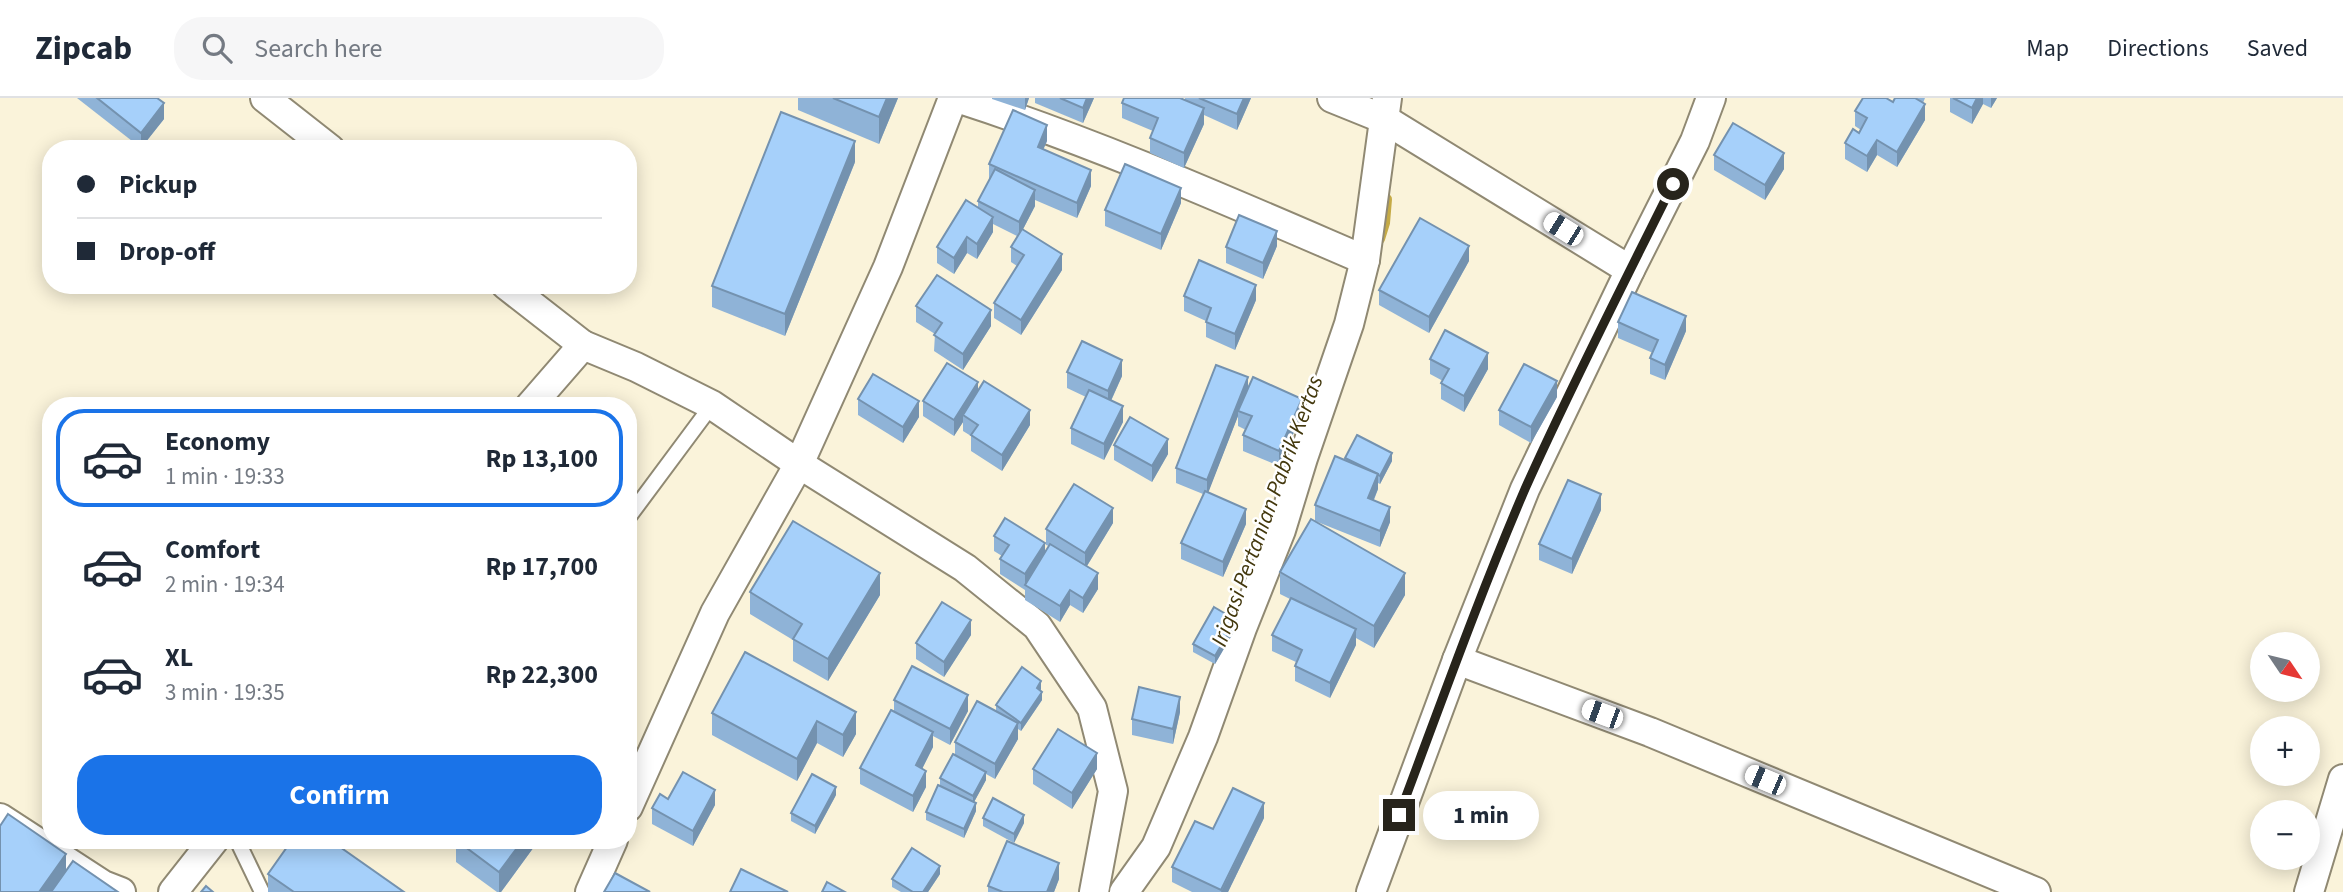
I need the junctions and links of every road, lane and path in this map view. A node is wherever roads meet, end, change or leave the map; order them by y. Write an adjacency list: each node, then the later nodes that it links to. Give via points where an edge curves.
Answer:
1 (265, 98): 6 (street)
2 (955, 98): 7 (street, via 1043,125); 13 (street, via 888,267)
3 (1332, 98): 5 (street)
4 (1711, 98): 8 (street, via 1695,141)
5 (1385, 108): 7 (street); 8 (street)
6 (319, 140)
7 (1365, 260): 29 (street, via 1349,324 1282,530 1156,847)
8 (1630, 270): 15 (street, via 1525,489)
9 (518, 294): 10 (street)
10 (583, 345): 11 (street); 12 (street)
11 (538, 397)
12 (712, 405): 13 (street); 14 (lane)
13 (799, 464): 17 (street, via 715,612); 28 (street, via 965,568 1044,636 1092,708 1113,791)
14 (637, 507)
15 (1457, 660): 30 (street); 31 (street, via 1650,732)
16 (2343, 779): 32 (street)
17 (637, 787)
18 (0, 818): 19 (street)
19 (42, 845)
20 (48, 849): 24 (street)
21 (207, 849): 25 (street)
22 (241, 849): 26 (lane)
23 (610, 849): 27 (street)
24 (121, 892)
25 (173, 892)
26 (262, 892)
27 (590, 892)
28 (1094, 892)
29 (1124, 892)
30 (1371, 892)
31 (2036, 892)
32 (2309, 892)

